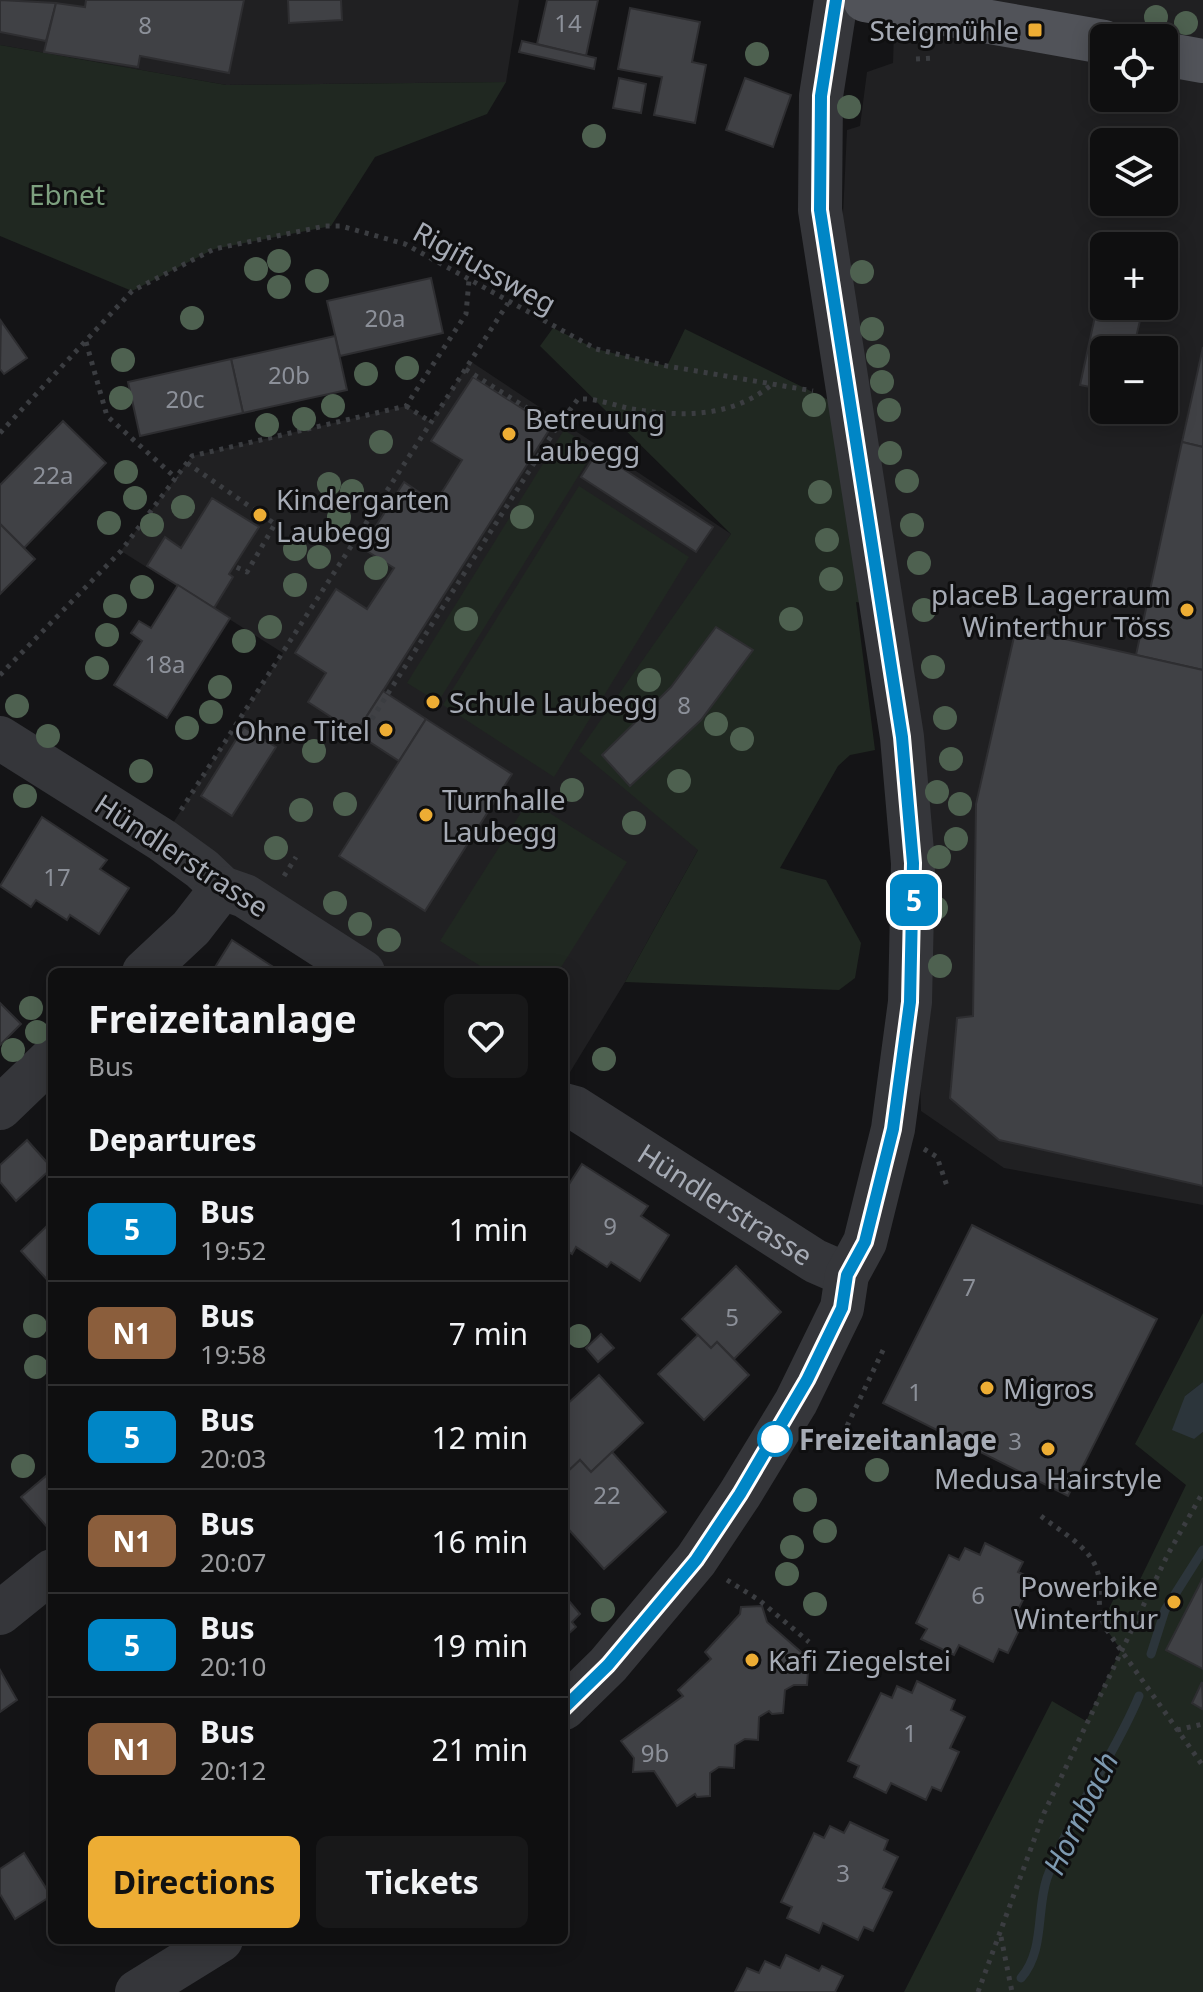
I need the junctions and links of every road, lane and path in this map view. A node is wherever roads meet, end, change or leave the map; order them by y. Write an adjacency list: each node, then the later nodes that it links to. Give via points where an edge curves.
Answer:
1 (836, 0): 31 (street, via 821,96 820,210 902,737 913,876 910,1002 900,1094 865,1242)
2 (865, 0): 3 (main road)
3 (1090, 40)
4 (1178, 57): 7 (main road)
5 (933, 58): 6 (path)
6 (916, 59)
7 (1203, 61)
8 (469, 280): 9 (path, Rigifussweg); 10 (path, Rigifussweg, via 396,240 325,226 206,252 132,291); 14 (path, via 466,314)
9 (508, 303): 11 (path); 12 (path, Rigifussweg, via 607,353)
10 (86, 341): 17 (path, Rigifussweg); 19 (path, via 107,416)
11 (465, 369): 15 (path); 16 (path)
12 (771, 386): 13 (path, Rigifussweg); 16 (path, via 734,407 694,414 647,412 578,399)
13 (826, 392)
14 (406, 406): 15 (path); 18 (path, via 192,456)
15 (431, 422): 24 (path)
16 (557, 427): 22 (path)
17 (0, 433)
18 (187, 463): 19 (path); 20 (path, via 275,524 247,572)
19 (177, 479): 21 (path, via 121,551)
20 (234, 566)
21 (0, 675)
22 (361, 736)
23 (0, 738): 25 (street, Hündlerstrasse, via 162,840)
24 (180, 811)
25 (222, 888): 26 (street, via 191,928); 27 (street, Hündlerstrasse, via 245,896)
26 (148, 968)
27 (357, 968)
28 (48, 1062): 30 (street)
29 (568, 1106): 31 (street, Hündlerstrasse, via 815,1261)
30 (0, 1108)
31 (847, 1275): 41 (street, via 842,1308 807,1380 740,1494 696,1560)
32 (885, 1346): 33 (path)
33 (847, 1426)
34 (1203, 1492): 40 (path)
35 (1041, 1516): 40 (path, via 1094,1561 1100,1617)
36 (48, 1574): 38 (street)
37 (723, 1578): 39 (path)
38 (0, 1613)
39 (809, 1642)
40 (1121, 1650): 43 (path); 45 (path, via 1034,1835)
41 (568, 1704)
42 (1203, 1724): 43 (path)
43 (1177, 1730): 44 (path)
44 (1203, 1766)
45 (1000, 1936): 48 (path); 49 (path)
46 (215, 1944): 47 (street)
47 (137, 1992)
48 (978, 1992)
49 (1012, 1992)

